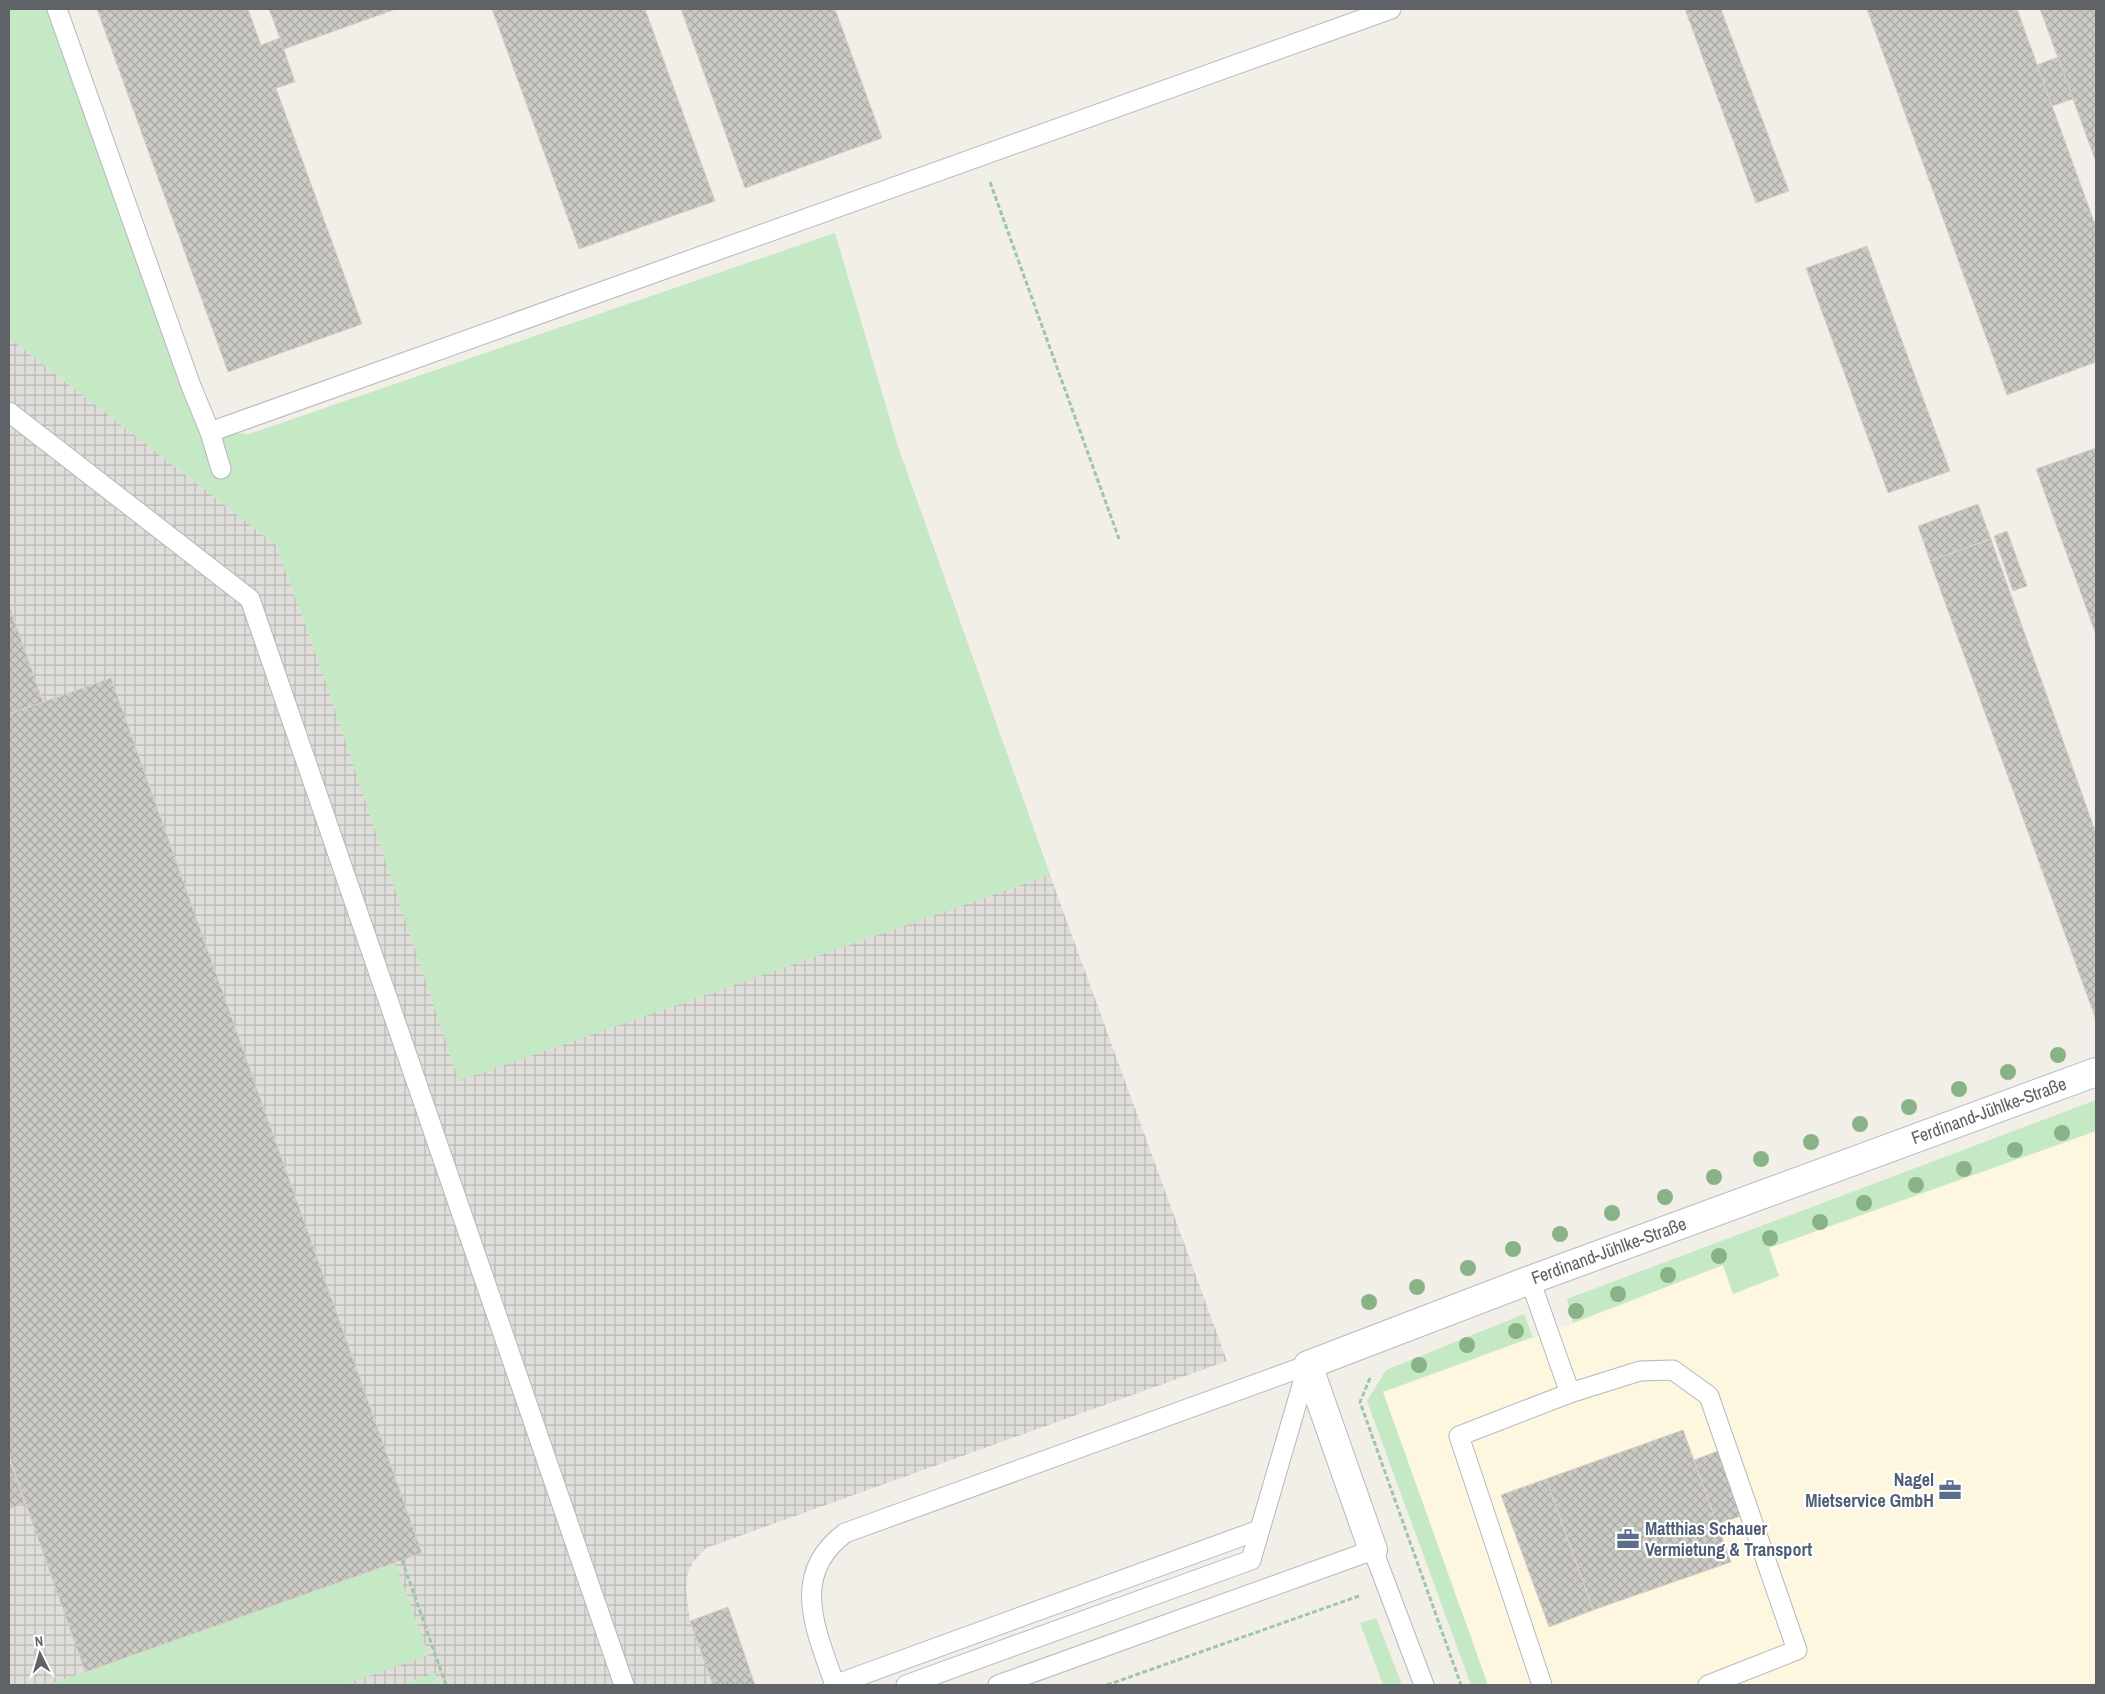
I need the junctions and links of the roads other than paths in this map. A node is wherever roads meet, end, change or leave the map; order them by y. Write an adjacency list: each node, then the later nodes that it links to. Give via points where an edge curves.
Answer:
1 (56, 9): 4 (lane)
2 (1391, 9): 4 (lane)
3 (9, 412): 12 (lane, via 250,599)
4 (210, 432): 5 (lane)
5 (221, 469)
6 (2096, 1072): 7 (street, Ferdinand-Jühlke-Straße)
7 (1530, 1280): 8 (street, Ferdinand-Jühlke-Straße); 9 (lane)
8 (1308, 1364): 10 (lane); 11 (street); 13 (lane, via 845,1533 829,1545 817,1563 811,1584 812,1610 819,1642)
9 (1570, 1393): 17 (lane, via 1459,1436); 18 (lane, via 1640,1371 1673,1370 1709,1396 1797,1650)
10 (1259, 1530): 13 (lane); 14 (lane, via 1251,1560)
11 (1373, 1550): 15 (lane); 16 (lane)
12 (624, 1685)
13 (834, 1685)
14 (906, 1685)
15 (998, 1685)
16 (1424, 1685)
17 (1542, 1685)
18 (1708, 1685)

